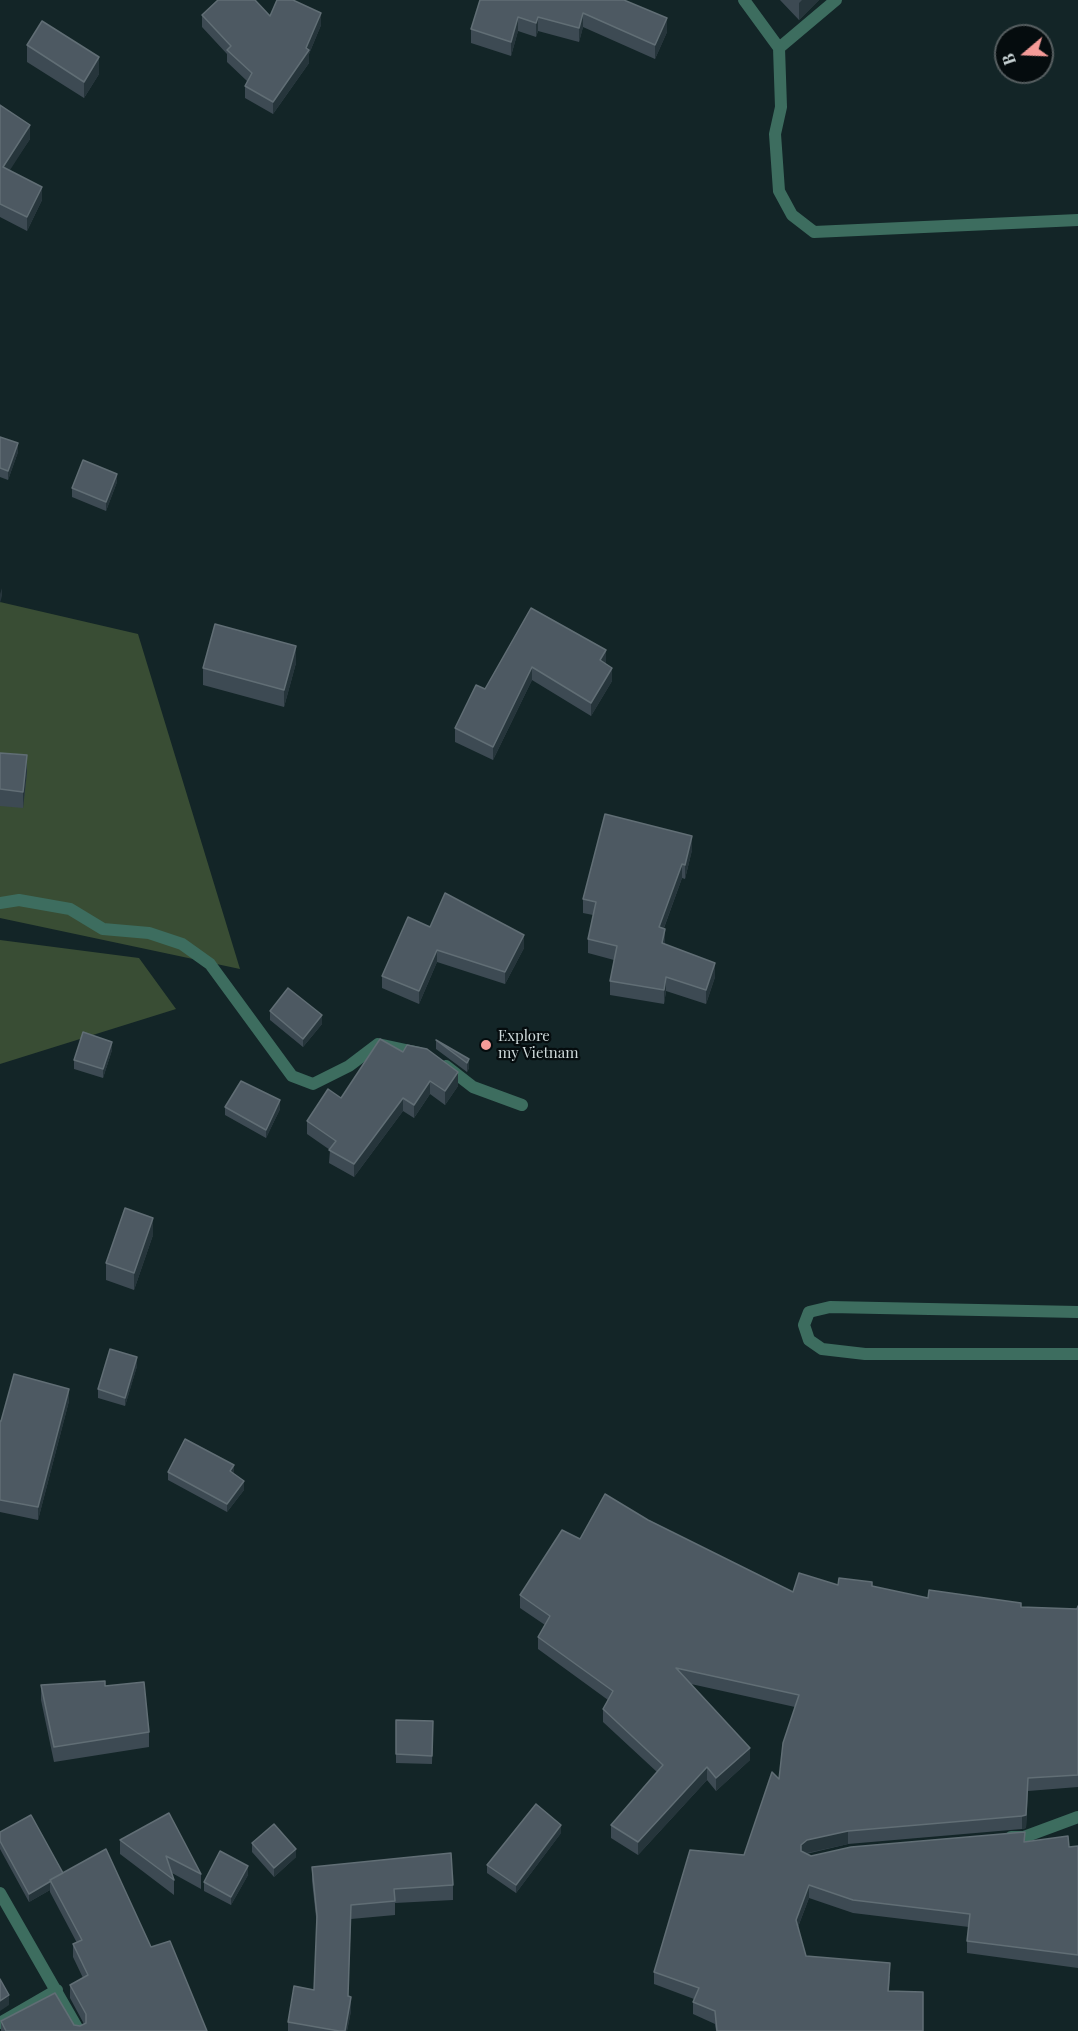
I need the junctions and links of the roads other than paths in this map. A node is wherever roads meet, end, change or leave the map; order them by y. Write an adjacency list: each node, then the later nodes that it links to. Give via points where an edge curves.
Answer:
1 (744, 0): 3 (street)
2 (836, 0): 3 (street)
3 (779, 48): 4 (street, via 781,107 775,134 779,190 792,215 814,232)
4 (1078, 220)
5 (0, 903): 6 (street, via 20,900 69,909 103,929 149,933 182,944 210,964 292,1076 313,1084 349,1066 378,1044 431,1055 473,1087)
6 (522, 1105)
7 (1078, 1312): 8 (street, via 830,1307 809,1312 804,1325 809,1340 822,1349 865,1354)
8 (1078, 1353)
9 (1078, 1817): 10 (street, via 1024,1837)
10 (994, 1838)
11 (0, 1893): 12 (street)
12 (57, 1990): 13 (street); 14 (street)
13 (0, 2024)
14 (79, 2031)

